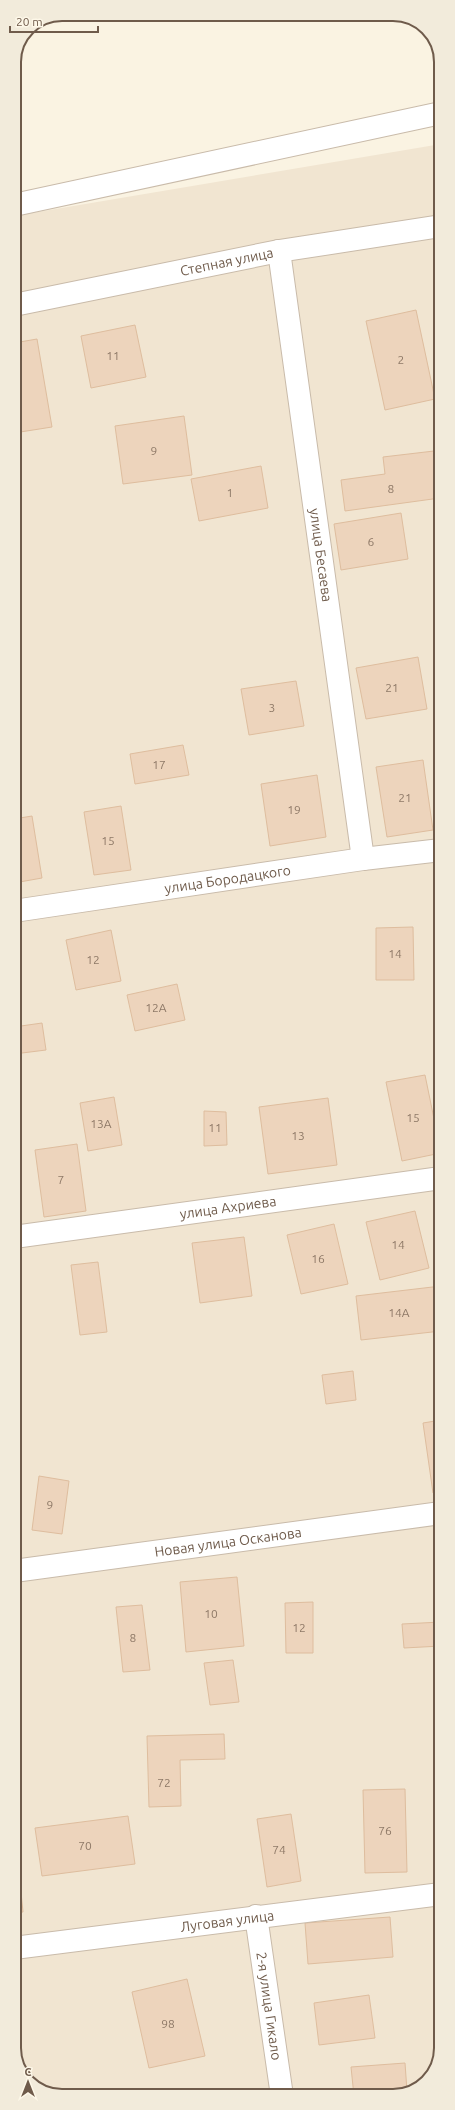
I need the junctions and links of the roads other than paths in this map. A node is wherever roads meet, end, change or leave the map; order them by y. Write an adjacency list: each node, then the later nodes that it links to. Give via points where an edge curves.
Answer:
1 (434, 114): 2 (street)
2 (21, 203)
3 (434, 227): 4 (street, Степная улица)
4 (279, 251): 5 (street, Степная улица); 7 (street, улица Бесаева)
5 (21, 304)
6 (434, 851): 7 (street, улица Бородацкого)
7 (363, 859): 8 (street, улица Бородацкого)
8 (21, 911)
9 (434, 1179): 10 (street, улица Ахриева)
10 (21, 1236)
11 (434, 1515): 12 (street, Новая улица Осканова)
12 (21, 1570)
13 (434, 1895): 14 (street, Луговая улица)
14 (256, 1916): 15 (street, Луговая улица); 16 (street, 2-я улица Гикало)
15 (21, 1947)
16 (281, 2089)

